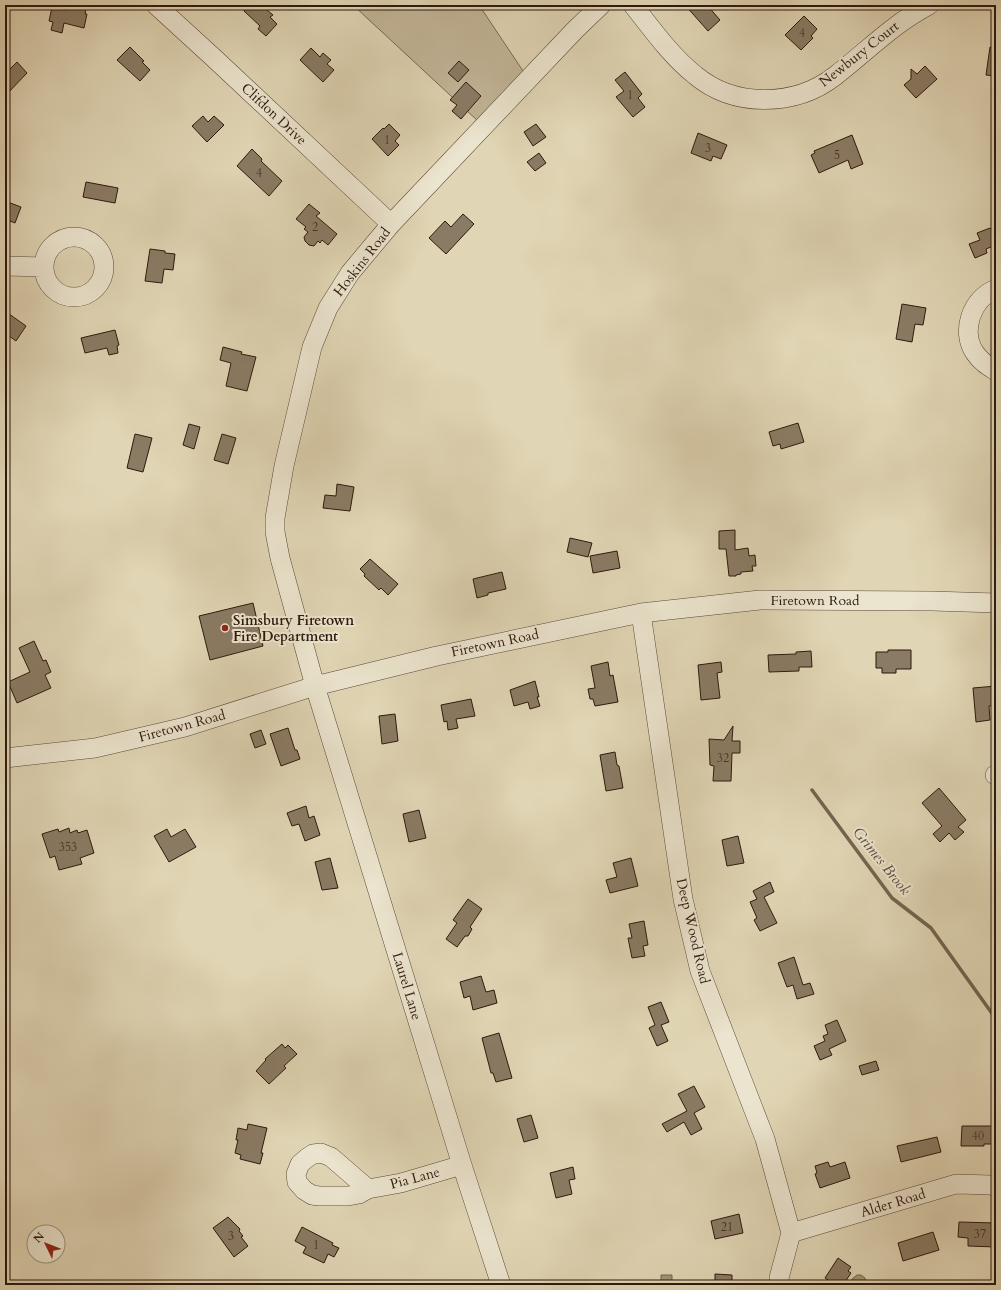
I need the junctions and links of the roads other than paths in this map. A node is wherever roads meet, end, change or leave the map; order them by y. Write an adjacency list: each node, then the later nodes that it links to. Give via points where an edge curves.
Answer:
1 (156, 5): 5 (street, Clifdon Drive)
2 (601, 5): 5 (street, Hoskins Road)
3 (632, 5): 4 (street, Newbury Court, via 684,65 711,87 726,93 764,100 781,100 816,88 834,77 915,12)
4 (929, 5)
5 (391, 224): 12 (street, Hoskins Road, via 346,279 328,308 312,347 284,466 275,518 280,558)
6 (5, 266): 7 (street)
7 (44, 268)
8 (996, 289): 9 (street, via 982,298 973,310 968,324 974,352 983,364)
9 (996, 371)
10 (996, 603): 11 (street, Firetown Road, via 760,600)
11 (641, 613): 12 (street, Firetown Road, via 437,656); 17 (street, Deep Wood Road, via 683,899 700,971 765,1139)
12 (315, 686): 13 (street, Firetown Road, via 185,727 95,748); 14 (street, Laurel Lane)
13 (5, 758)
14 (462, 1165): 16 (street, Pia Lane, via 401,1184); 18 (street, Laurel Lane)
15 (996, 1186): 17 (street, Alder Road, via 956,1184)
16 (368, 1189)
17 (791, 1233): 19 (street, via 779,1278)
18 (500, 1285)
19 (780, 1285)

